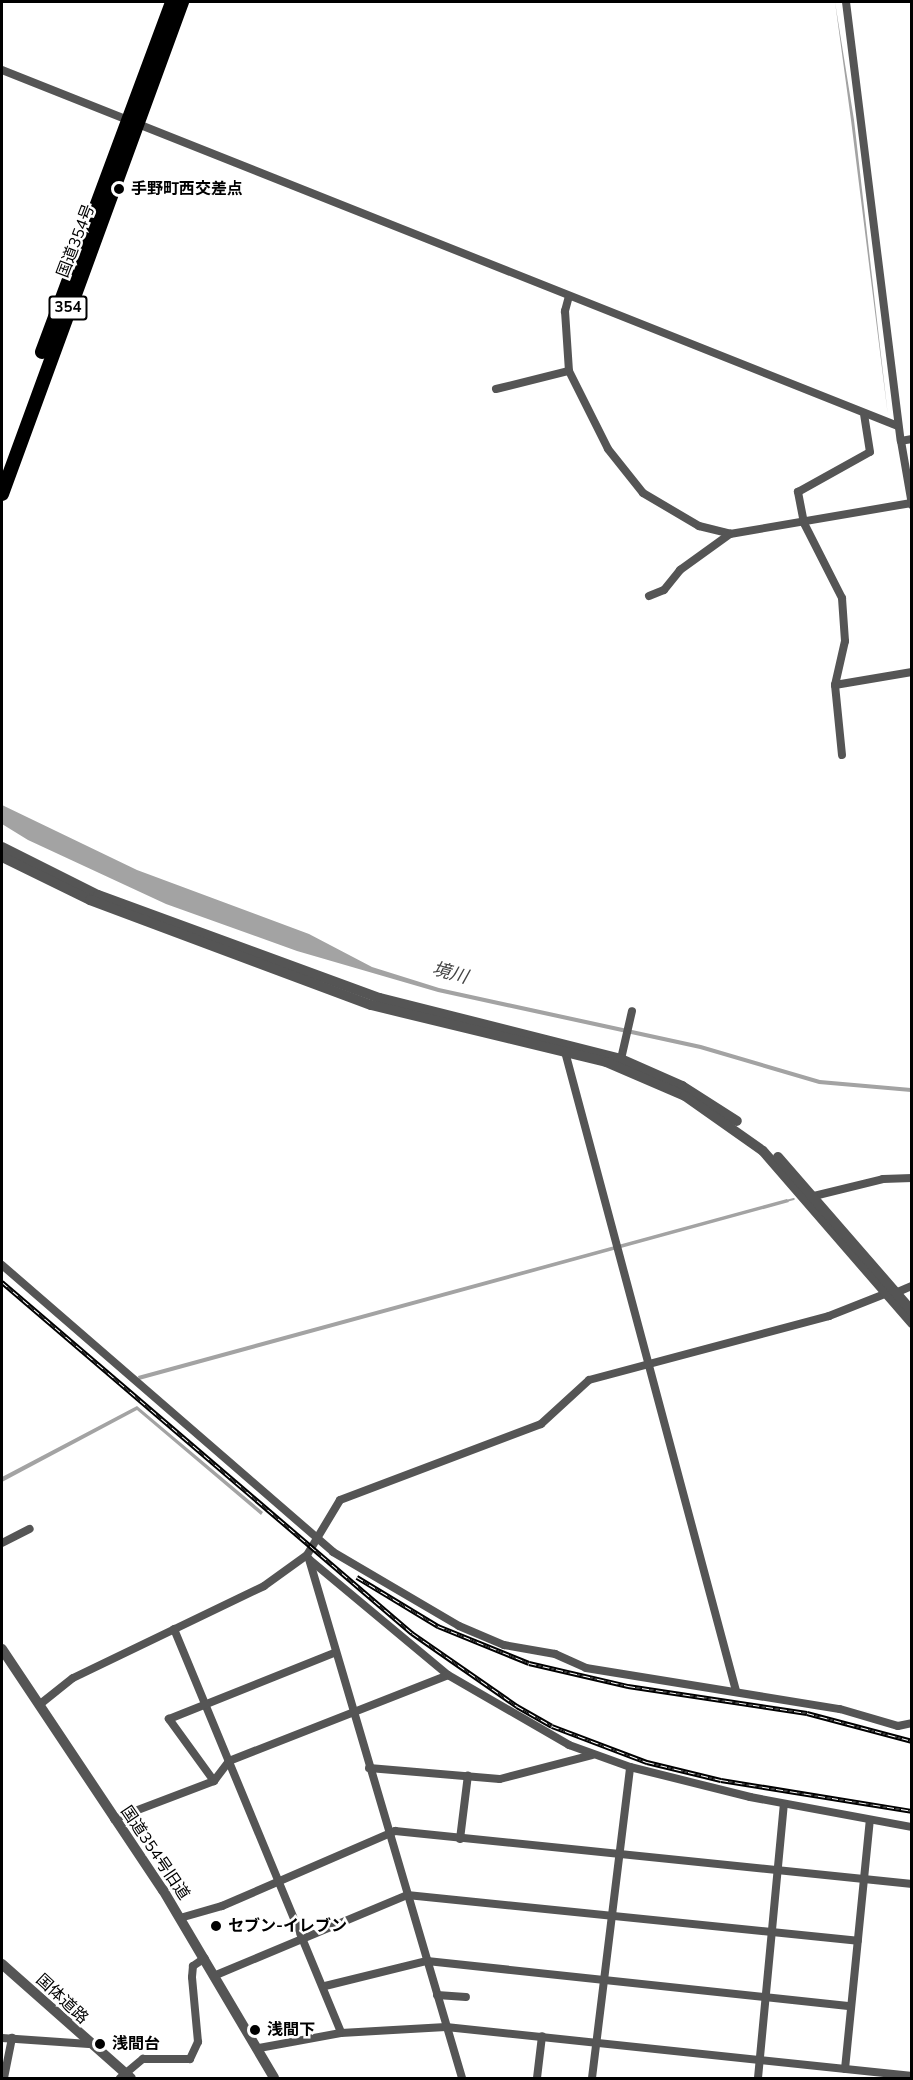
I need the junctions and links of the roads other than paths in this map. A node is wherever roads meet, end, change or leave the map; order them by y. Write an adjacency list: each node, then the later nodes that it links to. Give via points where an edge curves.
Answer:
1 (172, 2): 5 (highway, 国道354号 / 354)
2 (182, 2): 5 (highway, 国道354号 / 354)
3 (846, 2): 10 (street)
4 (2, 70): 5 (street)
5 (132, 122): 6 (street); 13 (highway, 国道354号 / 354); 14 (highway, 国道354号 / 354)
6 (569, 296): 7 (street, via 565,311); 9 (street)
7 (569, 371): 8 (street); 17 (street, via 608,449 643,493 699,526)
8 (496, 389)
9 (864, 415): 10 (street); 16 (street, via 870,452 798,492)
10 (898, 426): 12 (street)
11 (912, 439): 12 (street)
12 (901, 441): 15 (street)
13 (2, 464)
14 (2, 494)
15 (911, 504): 16 (street)
16 (804, 523): 17 (street); 20 (street, via 842,598 845,640)
17 (730, 534): 18 (street, via 680,570 664,590)
18 (649, 596)
19 (912, 672): 20 (street)
20 (835, 685): 21 (street)
21 (842, 755)
22 (2, 847): 25 (street, via 98,895 361,992)
23 (2, 857): 25 (street, via 90,900 371,1005)
24 (632, 1012): 26 (street)
25 (564, 1048): 26 (street); 31 (street, via 633,1072 729,1122 770,1159); 34 (street)
26 (622, 1053): 28 (street, via 726,1112 762,1142)
27 (912, 1178): 28 (street, via 883,1179)
28 (814, 1196): 31 (street)
29 (2, 1265): 36 (street)
30 (912, 1286): 31 (street)
31 (891, 1293): 32 (street); 33 (street); 34 (street, via 829,1316)
32 (912, 1311)
33 (912, 1323)
34 (647, 1363): 36 (street, via 589,1380 541,1424 336,1502); 43 (street)
35 (30, 1529): 37 (street)
36 (320, 1539): 38 (street); 43 (street, via 333,1552 417,1604 504,1645 555,1654 586,1668 622,1676)
37 (2, 1543)
38 (308, 1558): 39 (street, via 264,1586); 41 (street, via 333,1630); 42 (street)
39 (174, 1629): 44 (street, via 73,1678); 45 (street)
40 (2, 1649): 44 (street, 国道354号旧道)
41 (334, 1653): 45 (street); 46 (street)
42 (448, 1675): 46 (street); 48 (street, via 534,1728)
43 (736, 1691): 47 (street, via 840,1709 898,1726)
44 (39, 1705): 55 (street, 国道354号旧道)
45 (206, 1705): 49 (street); 53 (street, via 169,1719)
46 (351, 1714): 49 (street); 51 (street)
47 (912, 1723)
48 (592, 1755): 50 (street); 52 (street, via 500,1779)
49 (229, 1761): 53 (street); 63 (street)
50 (630, 1767): 54 (street); 60 (street)
51 (369, 1768): 52 (street); 58 (street)
52 (468, 1775): 59 (street)
53 (214, 1781): 55 (street)
54 (784, 1805): 56 (street); 61 (street)
55 (114, 1819): 67 (street, 国道354号旧道)
56 (870, 1820): 57 (street); 62 (street)
57 (912, 1827)
58 (388, 1833): 59 (street); 63 (street); 65 (street)
59 (460, 1839): 60 (street)
60 (620, 1854): 61 (street); 66 (street)
61 (778, 1871): 62 (street); 68 (street)
62 (864, 1878): 64 (street); 70 (street)
63 (280, 1880): 67 (street); 69 (street)
64 (912, 1884)
65 (407, 1895): 66 (street); 69 (street); 72 (street)
66 (614, 1916): 68 (street); 75 (street)
67 (180, 1918): 71 (street, 国道354号旧道)
68 (772, 1933): 70 (street); 78 (street)
69 (303, 1937): 74 (street); 76 (street)
70 (858, 1941): 80 (street)
71 (205, 1958): 74 (street, 国道354号旧道); 92 (street, via 193,1966 198,2042 190,2060 143,2059)
72 (427, 1961): 75 (street); 76 (street); 77 (street)
73 (2, 1964): 87 (street, 国体道路)
74 (216, 1975): 88 (street, 国道354号旧道)
75 (607, 1979): 78 (street); 86 (street)
76 (325, 1986): 82 (street)
77 (437, 1995): 79 (street); 81 (street)
78 (766, 1996): 80 (street); 89 (street)
79 (466, 1997)
80 (851, 2006): 90 (street)
81 (447, 2027): 82 (street); 83 (street); 95 (street)
82 (341, 2033): 88 (street)
83 (542, 2036): 86 (street); 96 (street)
84 (2, 2038): 85 (street)
85 (12, 2038): 87 (street); 93 (street)
86 (599, 2042): 89 (street); 97 (street)
87 (89, 2044): 92 (street, 国体道路)
88 (259, 2048): 94 (street, 国道354号旧道)
89 (759, 2059): 90 (street); 98 (street)
90 (845, 2069): 91 (street)
91 (912, 2076)
92 (125, 2077)
93 (4, 2079)
94 (274, 2079)
95 (462, 2079)
96 (537, 2079)
97 (592, 2079)
98 (758, 2079)

